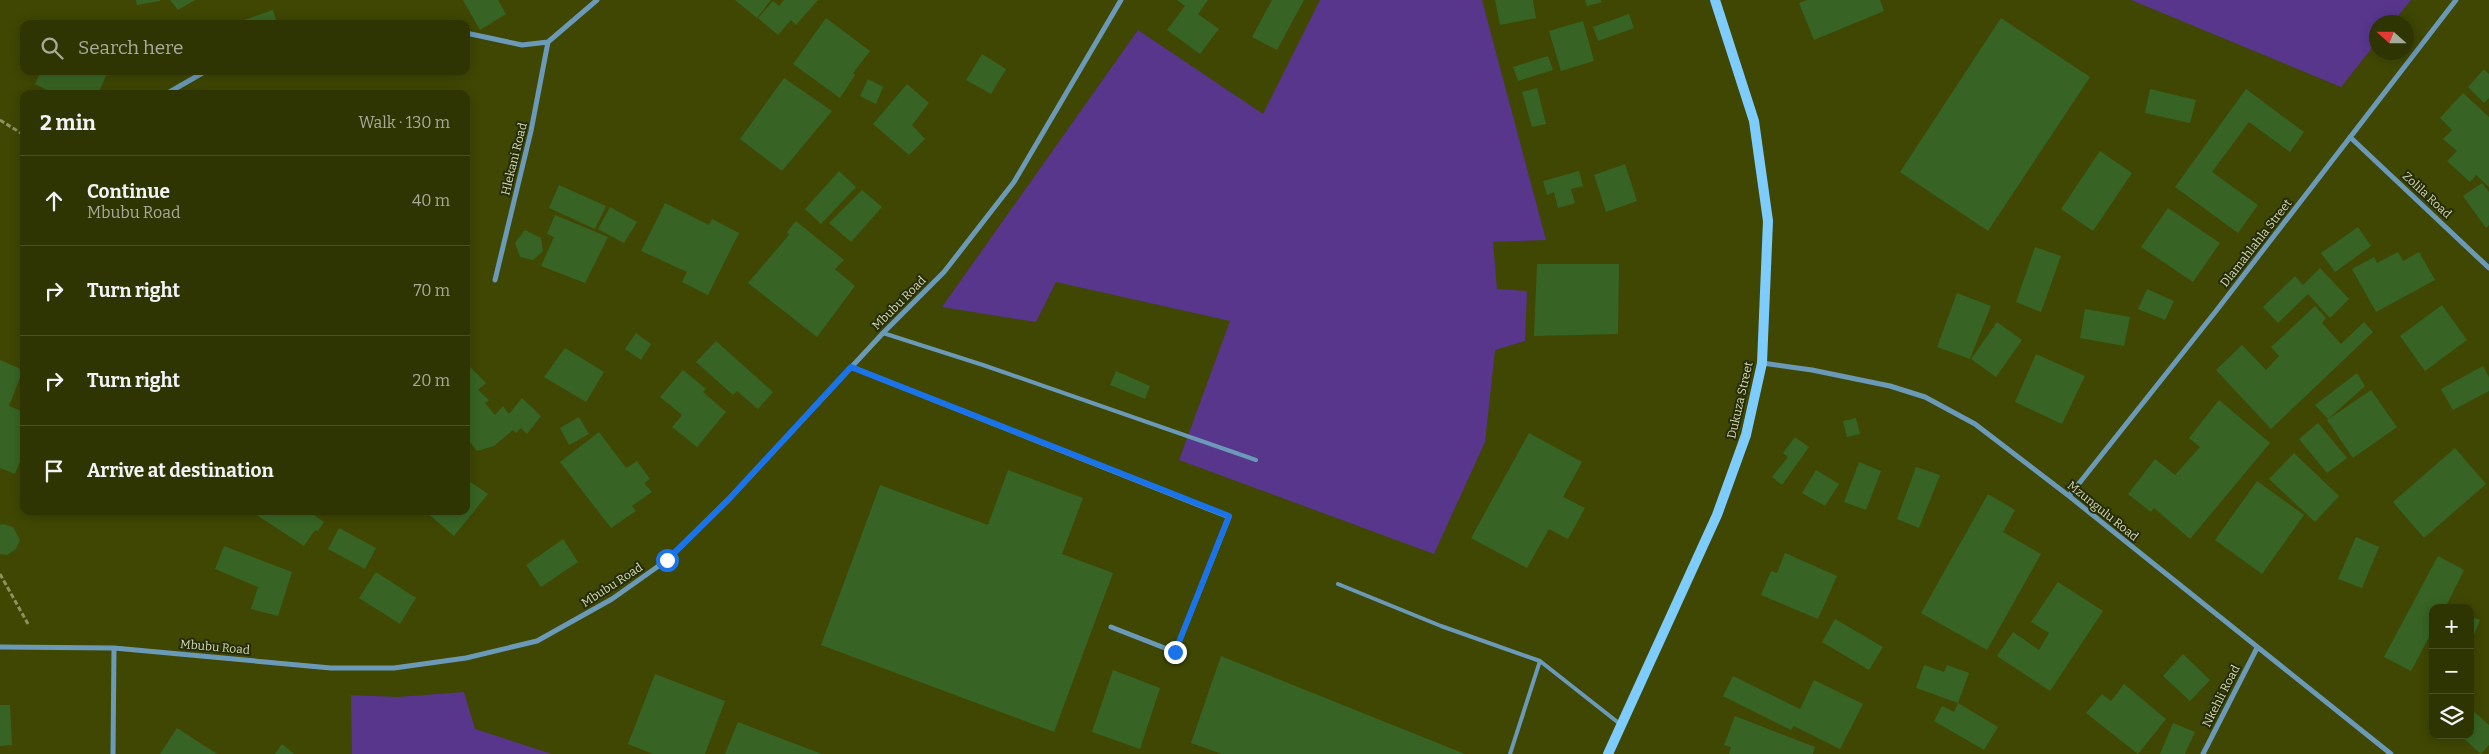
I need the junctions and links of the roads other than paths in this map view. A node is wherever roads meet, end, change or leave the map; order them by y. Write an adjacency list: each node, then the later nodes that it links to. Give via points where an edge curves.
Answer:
1 (597, 0): 6 (street)
2 (1121, 0): 12 (street, Mbubu Road, via 1014,182 944,272)
3 (1714, 0): 13 (main road, Dukuza Street, via 1754,121 1768,221)
4 (2456, 0): 9 (street, Dlamahlahla Street)
5 (470, 34): 6 (street, via 522,44)
6 (548, 42): 11 (street, Hlekani Road, via 532,130)
7 (199, 75): 8 (street)
8 (173, 90)
9 (2350, 137): 10 (street, Zolila Road); 16 (street, Dlamahlahla Street)
10 (2489, 268)
11 (495, 280)
12 (883, 333): 14 (street, Mbubu Road); 15 (lane)
13 (1762, 363): 16 (street, Mzungulu Road, via 1890,386 1925,397 1975,424); 23 (main road, Dukuza Street, via 1746,435 1717,515)
14 (851, 367): 18 (street, via 1229,516 1175,652); 20 (street, Mbubu Road, via 729,499 667,560 612,599 537,641 466,658 394,668 331,668)
15 (1256, 460)
16 (2069, 496): 21 (street, Mzungulu Road)
17 (1338, 584): 22 (lane, via 1441,626)
18 (1111, 628)
19 (0, 647): 20 (street, Mbubu Road)
20 (114, 648): 24 (street)
21 (2257, 648): 27 (street, Nkehli Road); 28 (street, Mzungulu Road)
22 (1540, 661): 23 (lane); 25 (lane)
23 (1622, 726): 26 (main road, Dukuza Street)
24 (113, 754)
25 (1510, 754)
26 (1608, 754)
27 (2203, 754)
28 (2391, 754)

